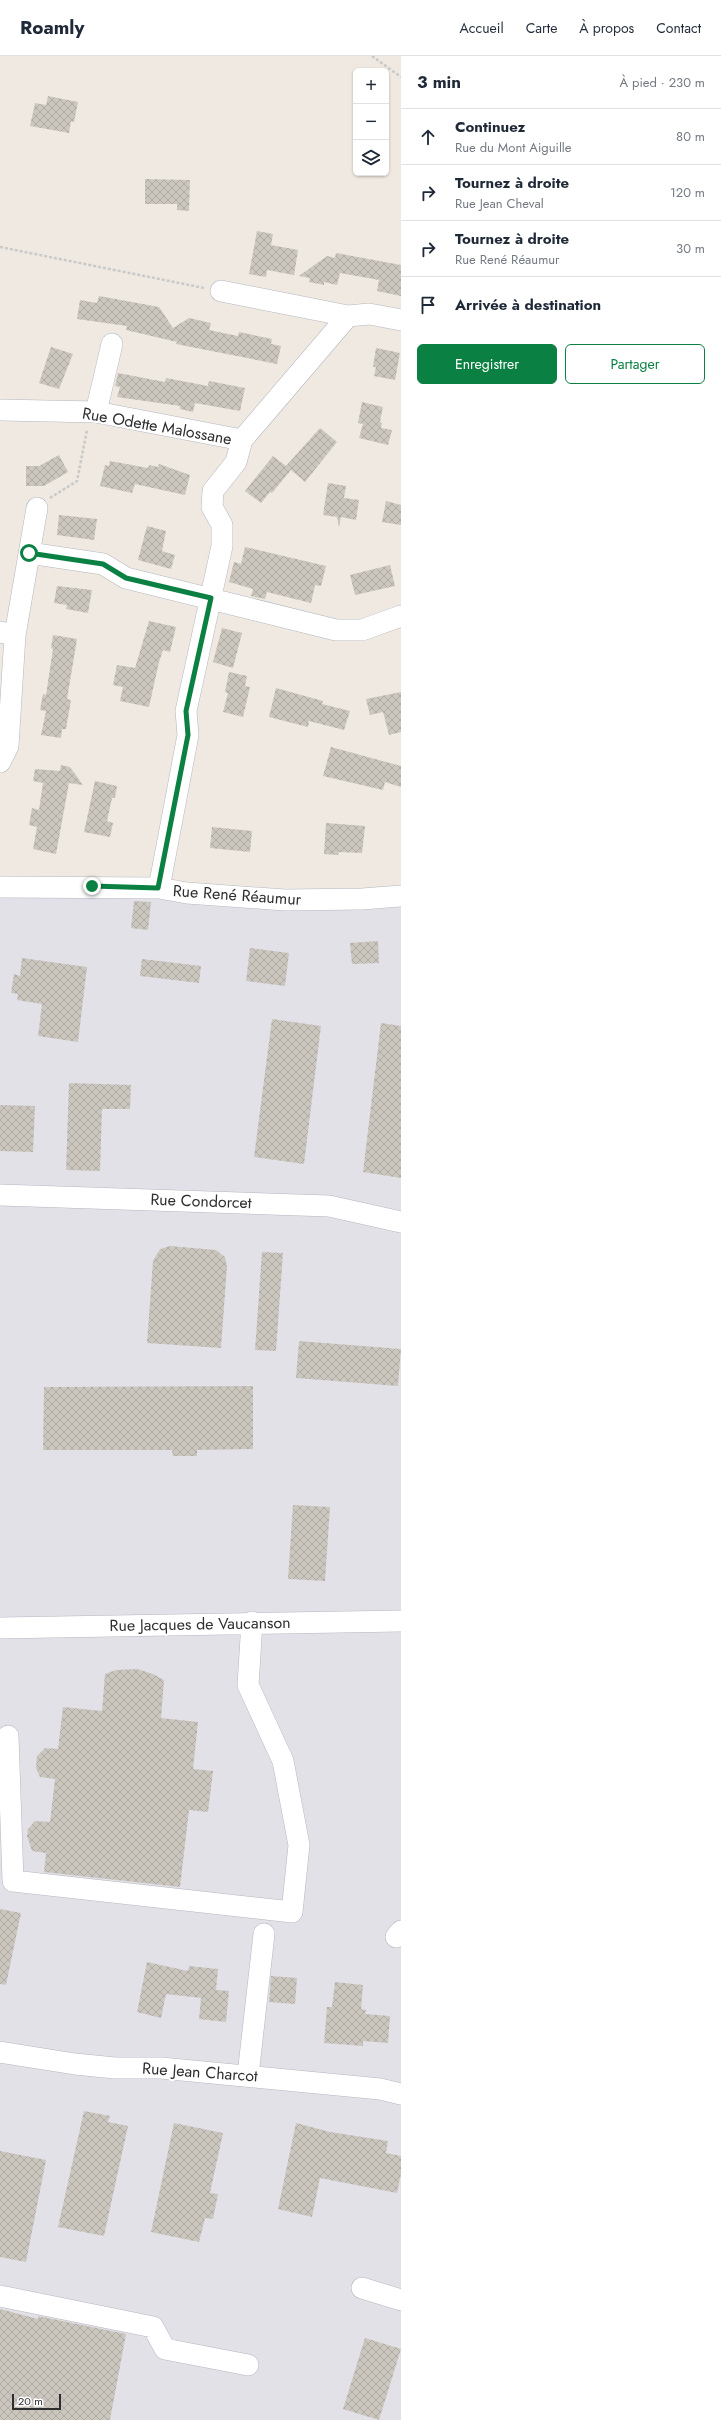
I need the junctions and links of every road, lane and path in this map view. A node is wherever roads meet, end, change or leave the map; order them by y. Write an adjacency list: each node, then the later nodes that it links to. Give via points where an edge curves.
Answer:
1 (372, 56): 2 (path)
2 (401, 77)
3 (0, 247): 4 (path)
4 (221, 291): 5 (street)
5 (348, 316): 6 (street, via 369,314); 10 (street, Rue Odette Malossane)
6 (401, 320)
7 (112, 344): 9 (street)
8 (0, 410): 9 (street, Rue Odette Malossane)
9 (96, 412): 10 (street, Rue Odette Malossane); 11 (path, via 86,432 77,481)
10 (242, 440): 13 (street, via 236,462 213,491 212,507 222,525 222,546)
11 (37, 508): 12 (street)
12 (29, 553): 13 (street, via 103,564 126,578); 15 (street)
13 (211, 598): 14 (street, via 336,630 362,630); 18 (street, via 186,711 188,735)
14 (401, 616)
15 (8, 633): 16 (street, via 8,746)
16 (0, 762)
17 (0, 887): 18 (street, Rue René Réaumur)
18 (158, 888): 19 (street, Rue René Réaumur, via 187,893 285,900)
19 (401, 896)
20 (0, 1195): 21 (street, Rue Condorcet, via 329,1206)
21 (401, 1222)
22 (401, 1621): 23 (street, Rue Jacques de Vaucanson)
23 (252, 1622): 24 (street, Rue Jacques de Vaucanson); 25 (street, via 248,1685 283,1761 299,1845 292,1912 13,1881)
24 (0, 1628)
25 (8, 1736)
26 (264, 1934): 28 (street)
27 (0, 2052): 28 (street, Rue Jean Charcot, via 115,2068 161,2068)
28 (248, 2075): 29 (street, Rue Jean Charcot, via 380,2089)
29 (401, 2094)
30 (362, 2288): 32 (street)
31 (0, 2296): 33 (street, via 153,2327 165,2349)
32 (401, 2300)
33 (248, 2365)

